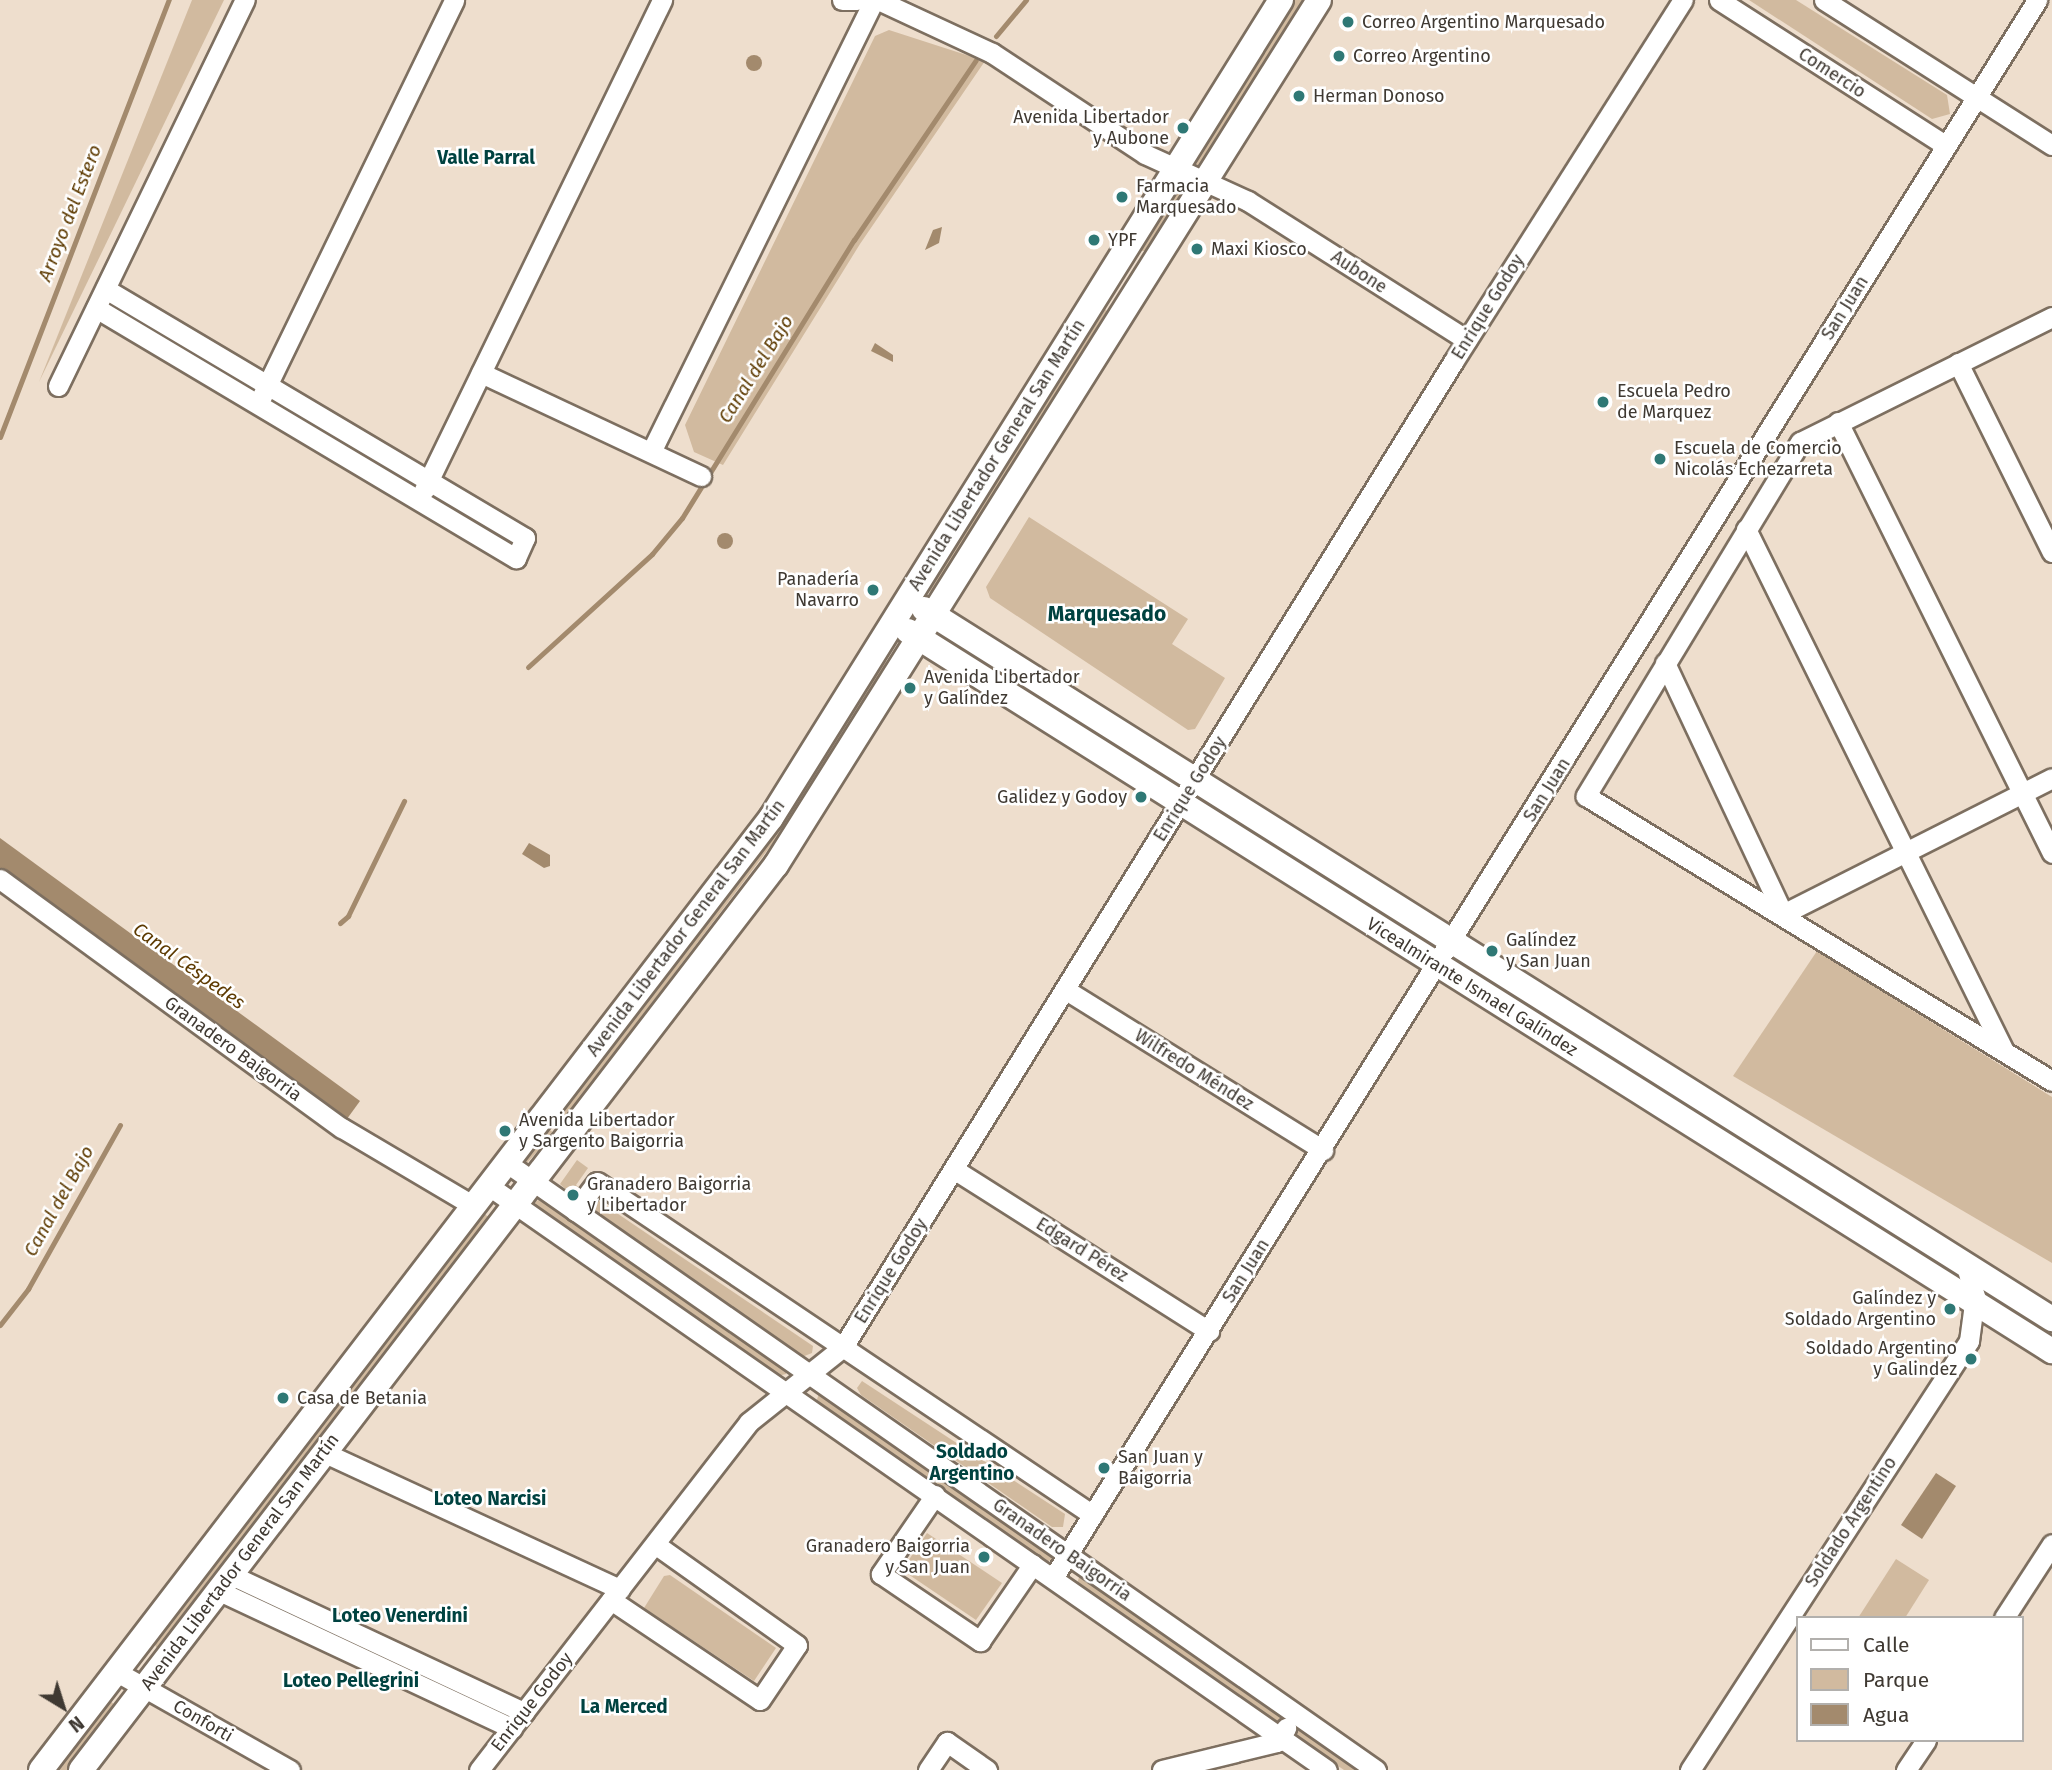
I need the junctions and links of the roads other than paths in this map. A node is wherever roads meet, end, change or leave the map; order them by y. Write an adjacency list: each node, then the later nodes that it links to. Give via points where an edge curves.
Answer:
1 (245, 0): 20 (street)
2 (454, 0): 28 (street)
3 (662, 0): 27 (street)
4 (842, 0): 5 (street)
5 (857, 0)
6 (876, 0): 16 (street, Aubone, via 992,53 1107,131); 32 (street)
7 (1281, 0): 16 (main road, Avenida Libertador General San Martín)
8 (1319, 0): 17 (main road, Avenida Libertador General San Martín)
9 (1683, 0): 25 (street, Enrique Godoy)
10 (1719, 0): 15 (street, Comercio)
11 (1824, 0): 13 (street)
12 (2037, 0): 13 (street, San Juan)
13 (1977, 96): 14 (street); 15 (street, San Juan)
14 (2052, 145)
15 (1946, 146): 51 (street, San Juan)
16 (1177, 168): 17 (street, Aubone); 18 (main road, Avenida Libertador General San Martín)
17 (1204, 185): 19 (main road, Avenida Libertador General San Martín); 25 (street, Aubone, via 1248,201)
18 (1123, 254): 19 (main road); 21 (main road, Avenida Libertador General San Martín)
19 (1151, 271): 23 (main road, Avenida Libertador General San Martín)
20 (105, 289): 22 (street); 28 (street)
21 (1098, 294): 23 (main road); 38 (main road, Avenida Libertador General San Martín)
22 (96, 308): 29 (street); 30 (street)
23 (1126, 311): 39 (main road, Avenida Libertador General San Martín)
24 (2052, 317): 26 (street)
25 (1467, 340): 44 (street, Enrique Godoy)
26 (1958, 363): 31 (street); 37 (street)
27 (481, 373): 32 (street); 34 (street)
28 (267, 385): 30 (street); 34 (street)
29 (58, 386)
30 (257, 404): 35 (street)
31 (1839, 422): 36 (street, via 1800,442); 45 (street)
32 (651, 452): 33 (street)
33 (701, 476)
34 (429, 481): 35 (street); 35 (street, via 526,538 516,558)
35 (419, 500)
36 (1746, 529): 42 (street); 47 (street)
37 (2052, 552)
38 (907, 599): 39 (main road, Vicealmirante Ismael Galíndez); 40 (main road, Avenida Libertador General San Martín)
39 (936, 617): 41 (main road, Avenida Libertador General San Martín); 44 (main road, Vicealmirante Ismael Galíndez)
40 (893, 622): 41 (main road, Vicealmirante Ismael Galíndez); 57 (main road, Avenida Libertador General San Martín, via 771,818)
41 (921, 640): 46 (main road, Vicealmirante Ismael Galíndez); 59 (main road, Avenida Libertador General San Martín, via 776,865)
42 (1665, 663): 50 (street); 50 (street, via 1586,796)
43 (2052, 778): 45 (street)
44 (1195, 780): 46 (street, Enrique Godoy); 51 (main road, Vicealmirante Ismael Galíndez)
45 (2024, 793): 47 (street); 48 (street)
46 (1181, 803): 52 (main road, Vicealmirante Ismael Galíndez); 53 (street, Enrique Godoy)
47 (1905, 852): 50 (street); 54 (street)
48 (2052, 853)
49 (0, 879): 60 (street, Granadero Baigorria, via 342,1128)
50 (1783, 915): 54 (street)
51 (1453, 942): 52 (street, San Juan); 63 (main road, Vicealmirante Ismael Galíndez)
52 (1439, 965): 56 (street, San Juan); 64 (main road, Vicealmirante Ismael Galíndez)
53 (1066, 990): 56 (street, Wilfredo Méndez); 58 (street, Enrique Godoy)
54 (2003, 1049): 55 (street)
55 (2052, 1081)
56 (1323, 1150): 66 (street, San Juan)
57 (508, 1163): 59 (street, Granadero Baigorria); 60 (main road, Avenida Libertador General San Martín)
58 (954, 1170): 66 (street, Edgard Pérez); 67 (street, Enrique Godoy)
59 (533, 1181): 61 (main road, Avenida Libertador General San Martín); 62 (street, Granadero Baigorria)
60 (482, 1196): 61 (street, Granadero Baigorria); 82 (main road, Avenida Libertador General San Martín)
61 (515, 1204): 70 (street, Granadero Baigorria); 71 (main road, Avenida Libertador General San Martín)
62 (575, 1211): 67 (street, via 597,1182); 69 (street, Granadero Baigorria)
63 (1965, 1264): 64 (street, Soldado Argentino); 65 (main road, Vicealmirante Ismael Galíndez)
64 (1976, 1303): 68 (main road, Vicealmirante Ismael Galíndez); 98 (street, Soldado Argentino, via 1969,1341)
65 (2052, 1319)
66 (1209, 1331): 73 (street, San Juan)
67 (843, 1347): 69 (street, Enrique Godoy); 73 (street)
68 (2052, 1351)
69 (809, 1374): 70 (street, Enrique Godoy); 76 (street, Granadero Baigorria)
70 (786, 1392): 72 (street, Granadero Baigorria); 74 (street, Enrique Godoy, via 749,1422)
71 (323, 1452): 79 (main road, Avenida Libertador General San Martín); 80 (street)
72 (934, 1496): 77 (street, Granadero Baigorria); 77 (street, Granadero Baigorria, via 881,1574 981,1641)
73 (1093, 1515): 76 (street, San Juan)
74 (655, 1544): 80 (street, Enrique Godoy); 80 (street, via 797,1644 760,1700)
75 (2052, 1544): 81 (street)
76 (1068, 1555): 78 (street, San Juan); 85 (street, Granadero Baigorria)
77 (1033, 1564): 78 (street, Granadero Baigorria)
78 (1053, 1578): 87 (street, Granadero Baigorria)
79 (223, 1582): 83 (main road, Avenida Libertador General San Martín); 84 (street); 86 (street)
80 (615, 1594): 84 (street, Enrique Godoy)
81 (2005, 1616)
82 (116, 1671): 83 (street, Conforti); 89 (main road, Avenida Libertador General San Martín)
83 (145, 1688): 90 (main road, Avenida Libertador General San Martín); 91 (street, Conforti)
84 (524, 1712): 86 (street, Enrique Godoy)
85 (1296, 1714): 87 (street); 97 (street, Granadero Baigorria)
86 (512, 1728): 92 (street, Enrique Godoy)
87 (1281, 1736): 95 (street, via 1277,1742); 96 (street, Granadero Baigorria)
88 (1925, 1742): 99 (street)
89 (41, 1770)
90 (82, 1770)
91 (290, 1770)
92 (479, 1770)
93 (928, 1770): 94 (street, via 947,1742)
94 (988, 1770)
95 (1162, 1770)
96 (1327, 1770)
97 (1376, 1770)
98 (1690, 1770)
99 (1906, 1770)

